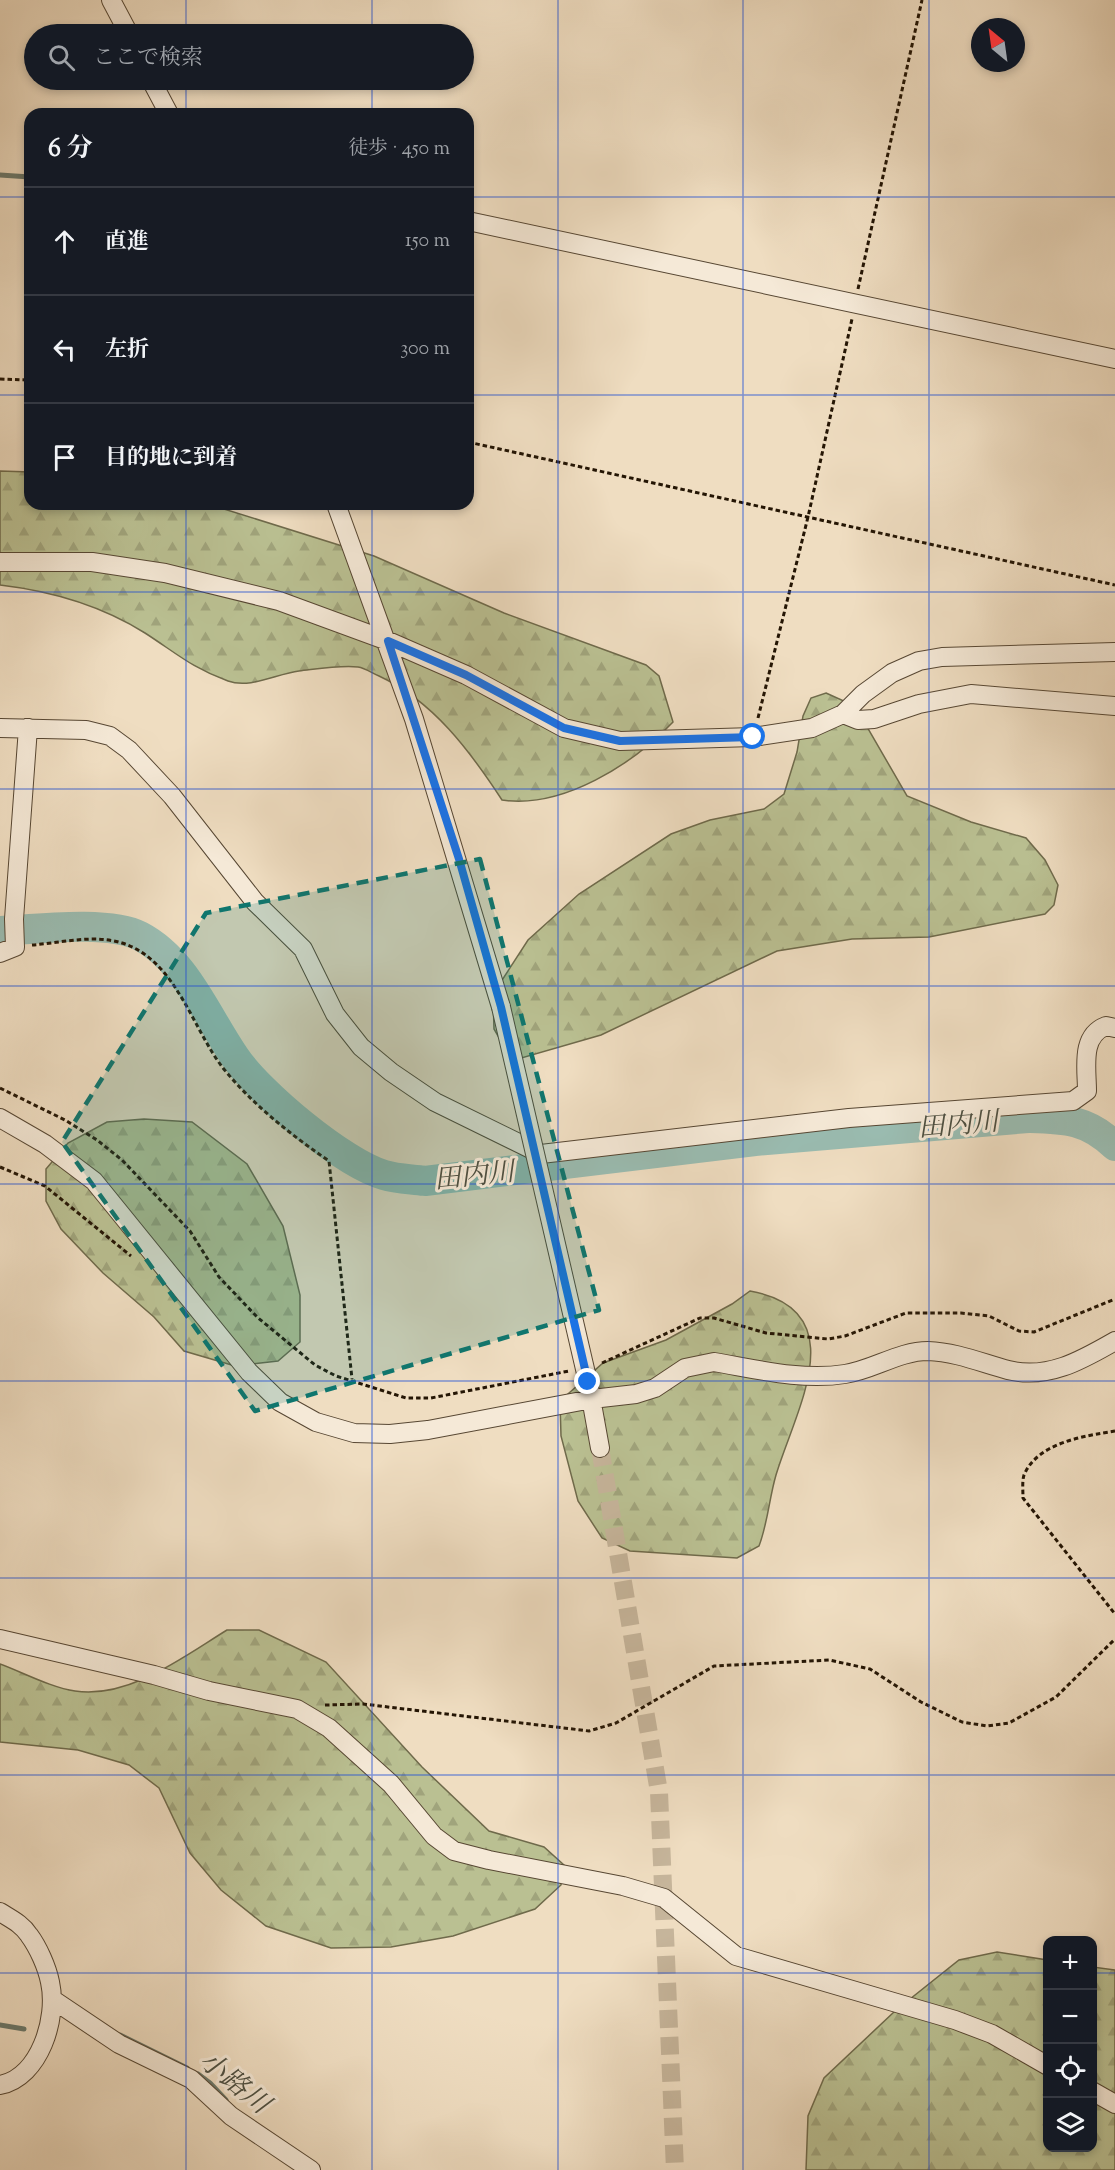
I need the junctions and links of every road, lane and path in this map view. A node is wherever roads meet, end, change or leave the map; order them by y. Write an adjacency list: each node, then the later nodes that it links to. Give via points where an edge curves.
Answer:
1 (111, 0): 3 (street)
2 (922, 0): 7 (path)
3 (124, 24)
4 (156, 90): 5 (street)
5 (166, 108)
6 (474, 222): 7 (street)
7 (856, 301): 8 (street); 13 (path)
8 (1115, 358)
9 (0, 379): 10 (path)
10 (24, 380)
11 (474, 443): 13 (path)
12 (338, 510): 16 (street)
13 (808, 517): 15 (path); 22 (path)
14 (0, 562): 16 (street, via 92,562 165,573 279,601)
15 (1115, 585)
16 (388, 641): 22 (street, via 466,675 564,728 620,741); 34 (street, bridge, via 459,859 501,1007)
17 (1115, 652): 19 (street, via 919,661 892,673)
18 (1115, 706): 19 (street, via 971,694 919,704 874,719 858,720)
19 (843, 714): 22 (street, via 812,728)
20 (0, 728): 21 (street)
21 (28, 728): 23 (street); 24 (street, via 86,730 110,736 129,750 172,796 255,902 303,949 335,1014 361,1047 435,1102 541,1154 849,1118 1072,1101 1087,1091 1088,1043 1092,1035 1106,1026)
22 (753, 737)
23 (10, 948): 33 (path, via 96,939 122,943 141,952 158,965 223,1068 289,1133 329,1161)
24 (1115, 1028)
25 (0, 1088): 33 (path, via 65,1120 122,1160 190,1231 219,1277 257,1317 315,1365)
26 (0, 1118): 28 (street, via 45,1144 94,1181)
27 (0, 1167): 28 (path, via 45,1186 136,1259)
28 (156, 1256): 34 (street, via 249,1372 280,1402 316,1422 354,1433 428,1430)
29 (1115, 1299): 31 (path, via 1034,1332 1019,1331 989,1316 961,1313 906,1313 828,1339 766,1333 714,1318 700,1318)
30 (1115, 1341): 34 (street, via 1067,1367 1041,1372 1011,1371 953,1354 926,1351 847,1374 813,1377 714,1362 685,1368 655,1388 636,1394)
31 (601, 1364)
32 (572, 1370): 33 (path, via 431,1398 406,1398)
33 (352, 1379)
34 (590, 1390): 36 (street)
35 (1115, 1431): 37 (path, via 1072,1438 1037,1458 1024,1475 1023,1498)
36 (600, 1448)
37 (1115, 1614)
38 (0, 1639): 40 (street)
39 (1115, 1639): 40 (path, via 1056,1697 1009,1724 987,1726 962,1722 870,1670 829,1660 714,1666 616,1723 590,1731 363,1704)
40 (297, 1709): 43 (street, via 329,1728 391,1784 434,1836 454,1851 664,1898 736,1956 955,2020 992,2034)
41 (0, 1912): 42 (street, via 20,1925 33,1941 50,1980)
42 (52, 1999): 44 (street, via 42,2048 27,2072); 47 (street, via 119,2044 191,2079 231,2116)
43 (1043, 2064)
44 (0, 2085)
45 (1097, 2094): 46 (street)
46 (1115, 2104)
47 (311, 2170)

